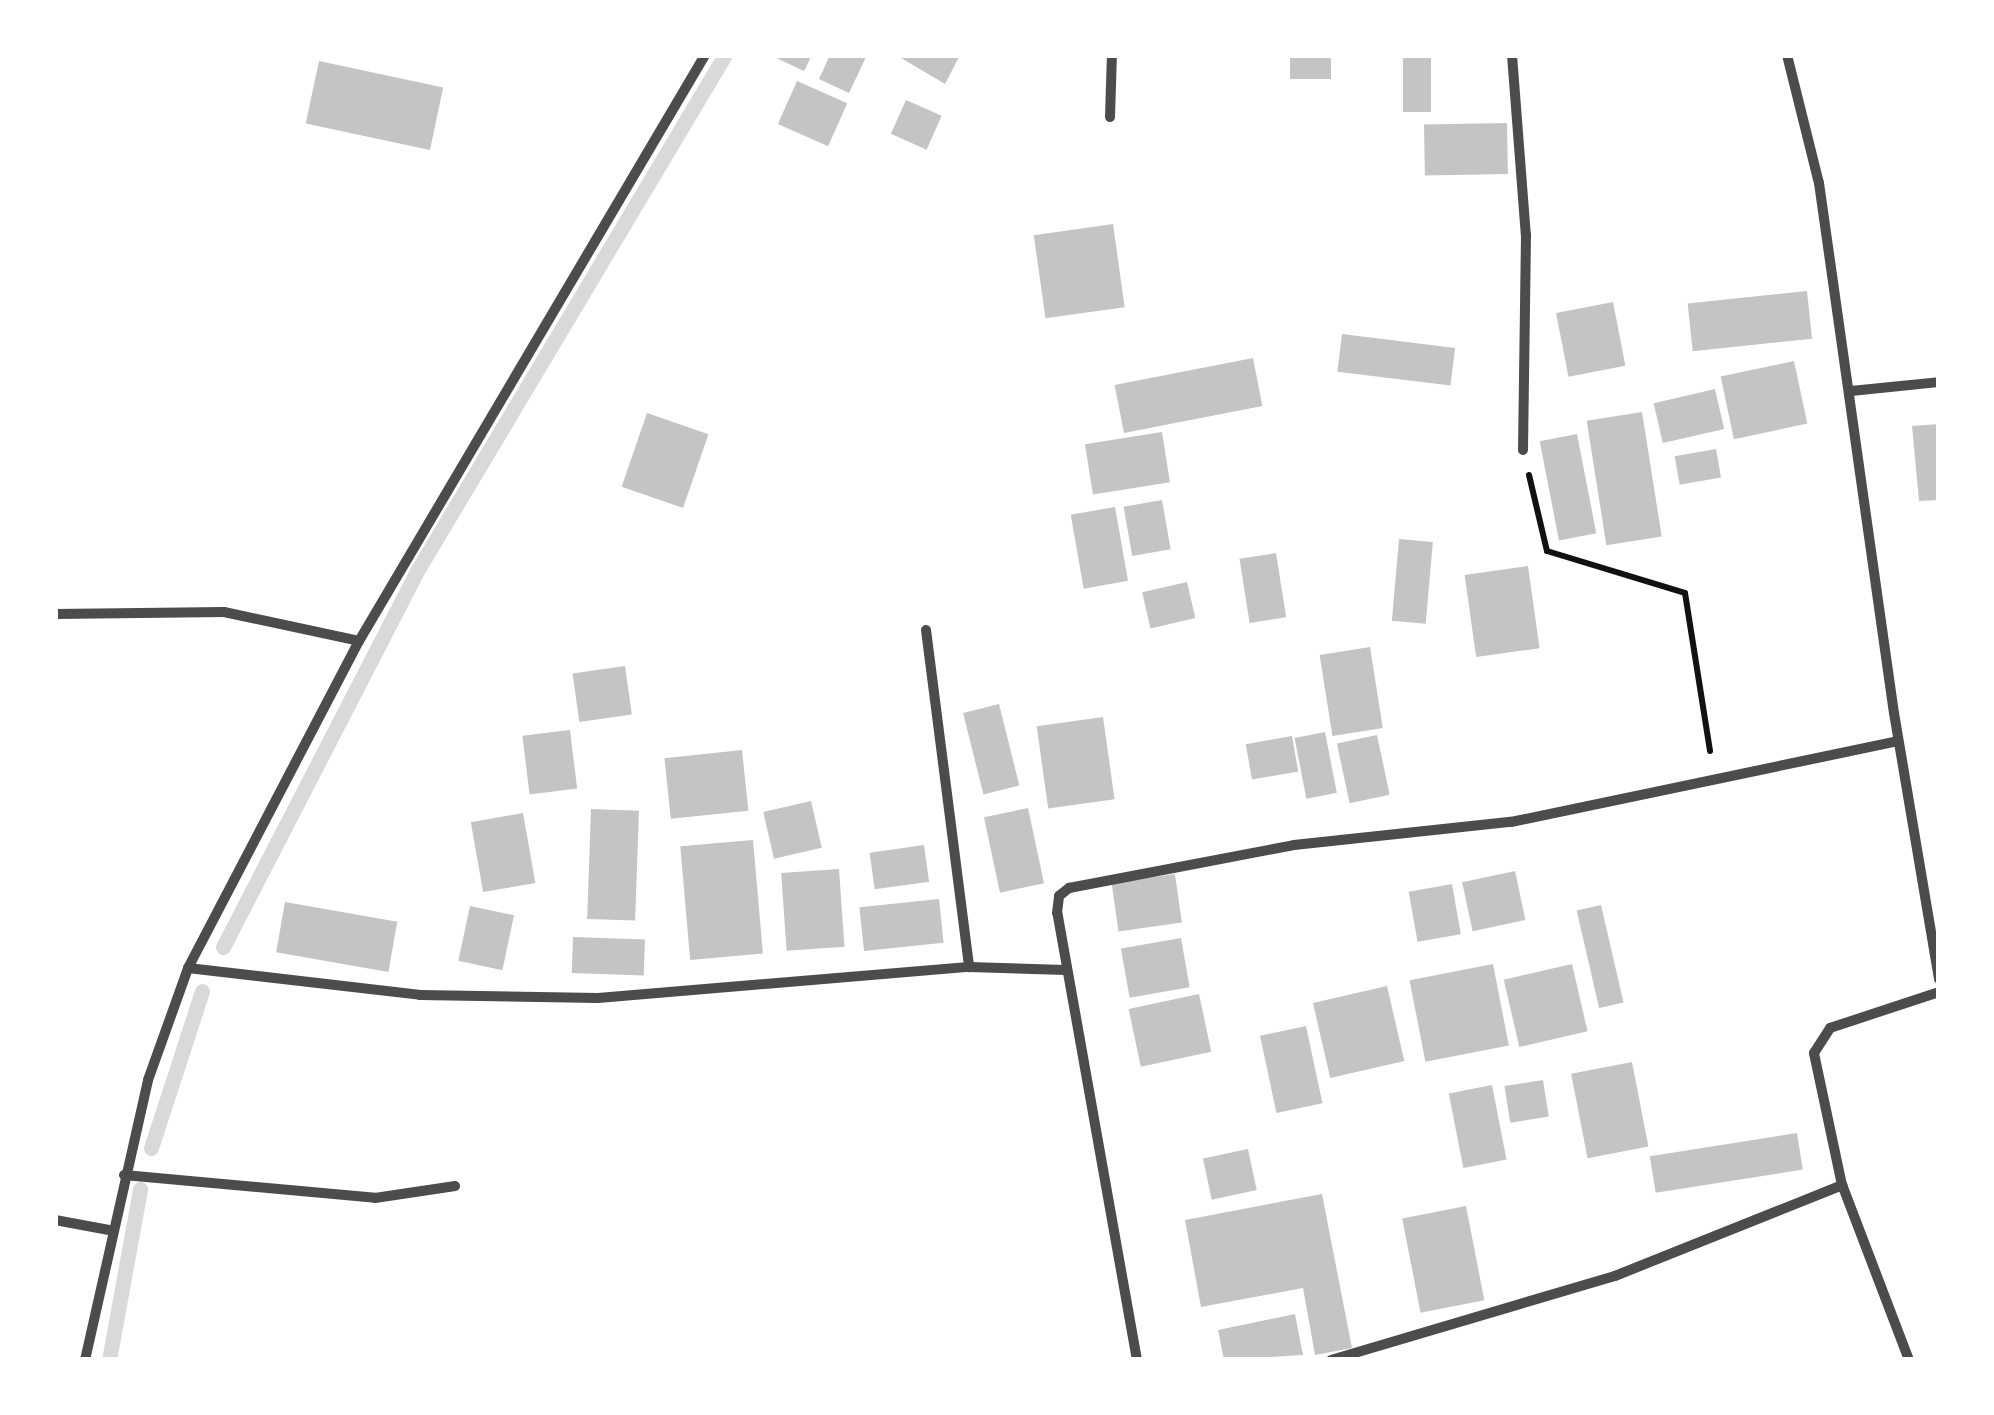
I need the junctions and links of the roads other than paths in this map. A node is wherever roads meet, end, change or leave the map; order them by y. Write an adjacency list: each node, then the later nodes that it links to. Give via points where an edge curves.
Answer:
1 (705, 55): 11 (street)
2 (1112, 55): 5 (street)
3 (1512, 55): 8 (street, via 1526,236)
4 (1786, 55): 7 (street, via 1819,183)
5 (1110, 117)
6 (1939, 382): 7 (street)
7 (1851, 391): 12 (street)
8 (1523, 450)
9 (55, 614): 11 (street, via 224,612)
10 (926, 630): 13 (street)
11 (358, 641): 14 (street)
12 (1898, 741): 15 (street, via 1510,822 1294,845 1082,881 1059,896); 16 (street)
13 (969, 967): 14 (street, via 598,998 420,995); 15 (street)
14 (188, 968): 18 (street, via 148,1080)
15 (1066, 970): 24 (street)
16 (1939, 979)
17 (1939, 992): 19 (street, via 1830,1028 1816,1043)
18 (124, 1175): 20 (street, via 375,1198); 22 (street)
19 (1842, 1185): 25 (street, via 1614,1276); 26 (street)
20 (455, 1186)
21 (55, 1220): 22 (street)
22 (110, 1230): 23 (street)
23 (85, 1360)
24 (1137, 1360)
25 (1331, 1360)
26 (1909, 1360)

